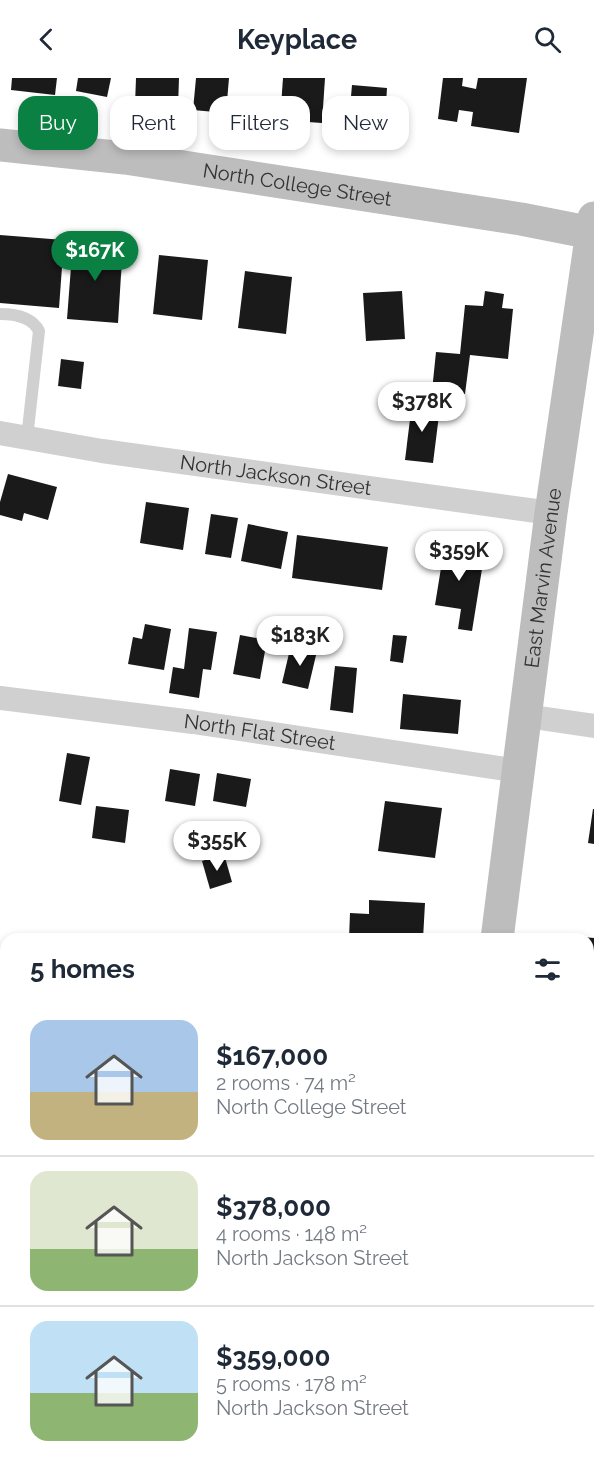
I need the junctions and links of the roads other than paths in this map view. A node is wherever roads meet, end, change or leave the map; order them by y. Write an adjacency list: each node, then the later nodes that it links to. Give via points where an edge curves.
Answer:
1 (0, 145): 2 (main road, North College Street, via 125,158 521,219)
2 (593, 225): 6 (main road, East Marvin Avenue)
3 (0, 314): 5 (lane, via 28,319 39,331)
4 (0, 433): 5 (street, North Jackson Street)
5 (27, 438): 6 (street, North Jackson Street)
6 (551, 513): 8 (main road, East Marvin Avenue)
7 (0, 698): 10 (street, North Flat Street, via 193,722)
8 (526, 717): 9 (street); 10 (main road, East Marvin Avenue)
9 (594, 726)
10 (519, 771): 11 (main road, East Marvin Avenue)
11 (498, 933)

